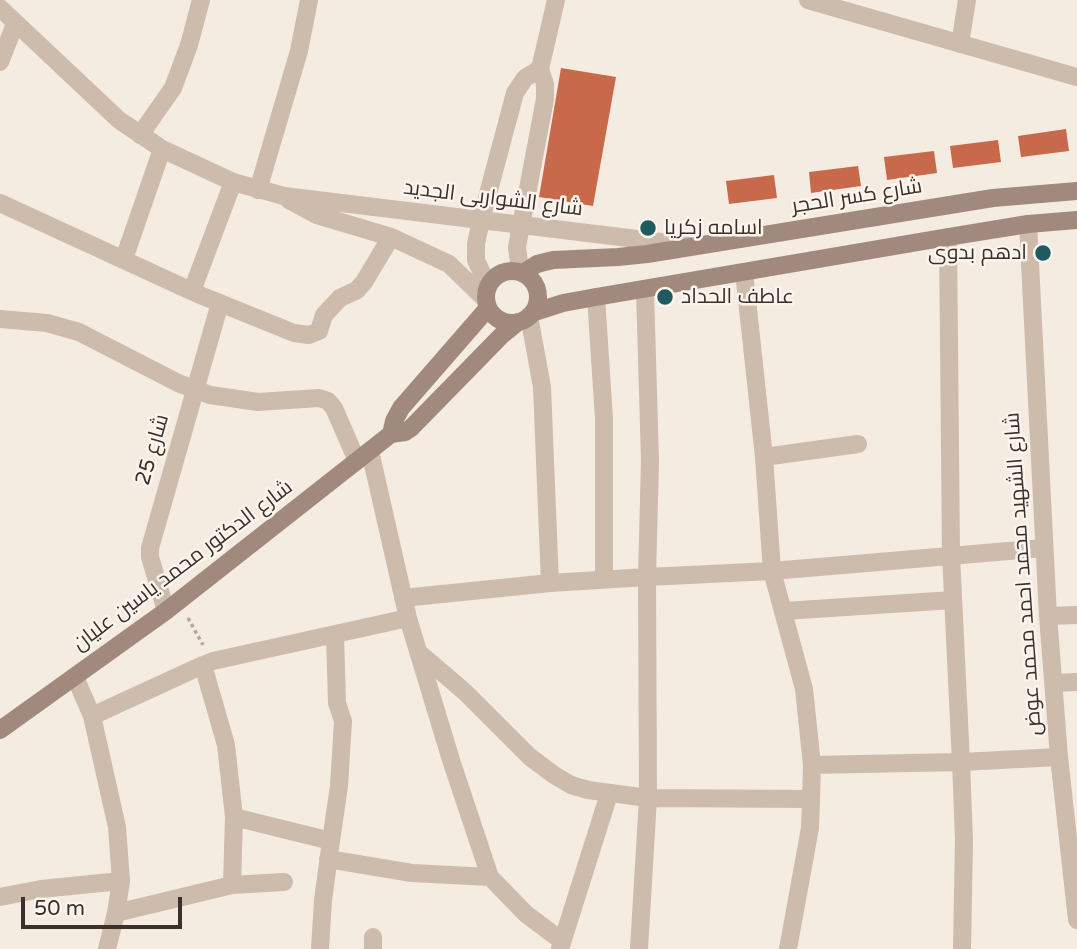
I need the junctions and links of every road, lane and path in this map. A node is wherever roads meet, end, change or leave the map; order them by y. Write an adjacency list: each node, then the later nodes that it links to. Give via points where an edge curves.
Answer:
1 (201, 0): 12 (street, via 173,88)
2 (309, 0): 15 (street, via 299,51)
3 (554, 0): 10 (street)
4 (808, 0): 8 (street)
5 (967, 0): 8 (street)
6 (0, 8): 7 (street, شارع الشواربى الجديد)
7 (8, 19): 9 (street); 12 (street, شارع الشواربى الجديد)
8 (960, 44): 11 (street)
9 (0, 62)
10 (540, 69): 19 (street, via 525,78 515,93); 22 (street, via 545,99)
11 (1077, 77)
12 (140, 135): 13 (street, شارع الشواربى الجديد)
13 (162, 149): 14 (street, شارع الشواربى الجديد); 26 (street)
14 (233, 182): 15 (street, شارع الشواربى الجديد); 30 (street)
15 (258, 190): 17 (street, شارع الشواربى الجديد)
16 (1077, 191): 25 (main road, شارع كسر الحجر, via 993,198)
17 (284, 196): 19 (street, شارع الشواربى الجديد); 23 (street, شارع الشواربى الجديد, via 317,215)
18 (0, 203): 26 (street)
19 (481, 220): 22 (street, شارع الشواربى الجديد); 32 (street, via 476,260)
20 (1077, 220): 21 (main road)
21 (1028, 224): 24 (main road); 41 (street, شارع الشهيد محمد احمد محمد عوض)
22 (521, 225): 25 (street, شارع الشواربى الجديد); 28 (street, via 517,247)
23 (391, 237): 32 (street, شارع الشواربى الجديد, via 449,264); 33 (street, via 364,282 341,298 324,315 319,331 309,335)
24 (948, 237): 27 (main road); 42 (street)
25 (696, 246): 28 (main road, شارع كسر الحجر, via 553,260)
26 (124, 259): 30 (street)
27 (744, 272): 29 (main road); 40 (street)
28 (521, 273): 32 (main road, via 498,275); 34 (main road, via 537,291 536,307)
29 (645, 289): 31 (main road); 44 (street, via 650,461)
30 (192, 291): 33 (street)
31 (596, 297): 34 (main road); 45 (street, via 604,419)
32 (487, 298): 34 (main road, via 500,321); 37 (main road, شارع الدكتور محمد ياسين عليان, via 401,408)
33 (220, 303): 36 (street, شارع 25)
34 (526, 317): 37 (main road, شارع الدكتور محمد ياسين عليان, via 502,335 411,428); 46 (street, via 542,387)
35 (0, 319): 36 (street, via 47,323 79,332)
36 (194, 390): 39 (street, via 242,401 328,401); 49 (street, شارع 25, via 150,548 153,566)
37 (391, 434): 39 (main road, شارع الدكتور محمد ياسين عليان)
38 (858, 444): 40 (street)
39 (364, 456): 47 (street, via 386,514); 49 (main road, شارع الدكتور محمد ياسين عليان)
40 (764, 457): 43 (street)
41 (1044, 548): 42 (street); 52 (street, شارع الشهيد محمد احمد محمد عوض)
42 (951, 555): 43 (street); 48 (street)
43 (772, 570): 44 (street); 50 (street)
44 (647, 577): 45 (street); 66 (street)
45 (604, 579): 46 (street)
46 (550, 583): 47 (street)
47 (403, 598): 53 (street)
48 (953, 600): 50 (street); 62 (street)
49 (172, 606): 56 (path); 57 (main road, شارع الدكتور محمد ياسين عليان)
50 (784, 611): 63 (street, via 804,689)
51 (1077, 615): 52 (street)
52 (1048, 616): 59 (street, شارع الشهيد محمد احمد محمد عوض)
53 (408, 618): 54 (street); 55 (street)
54 (335, 635): 56 (street); 69 (street, via 343,734)
55 (418, 652): 65 (street, via 554,775 572,785); 71 (street)
56 (208, 663): 60 (street); 68 (street, via 226,745)
57 (75, 677): 60 (street); 61 (main road, شارع الدكتور محمد ياسين عليان)
58 (1077, 682): 59 (street)
59 (1053, 683): 64 (street, شارع الشهيد محمد احمد محمد عوض)
60 (92, 716): 72 (street, via 117,827)
61 (0, 730)
62 (961, 762): 63 (street); 64 (street); 83 (street)
63 (812, 765): 67 (street)
64 (1065, 767): 70 (street, شارع الشهيد محمد احمد محمد عوض)
65 (609, 794): 66 (street); 78 (street)
66 (648, 798): 67 (street); 81 (street)
67 (811, 799): 82 (street)
68 (234, 817): 69 (street); 74 (street)
69 (330, 850): 71 (street, via 412,873); 80 (street)
70 (1073, 855): 77 (street, شارع الشهيد محمد احمد محمد عوض)
71 (490, 877): 78 (street)
72 (121, 881): 75 (street); 76 (street)
73 (284, 882): 74 (street)
74 (232, 885): 76 (street)
75 (0, 897)
76 (116, 913): 79 (street)
77 (1077, 920)
78 (561, 945)
79 (107, 949)
80 (320, 949)
81 (639, 949)
82 (788, 949)
83 (962, 949)

